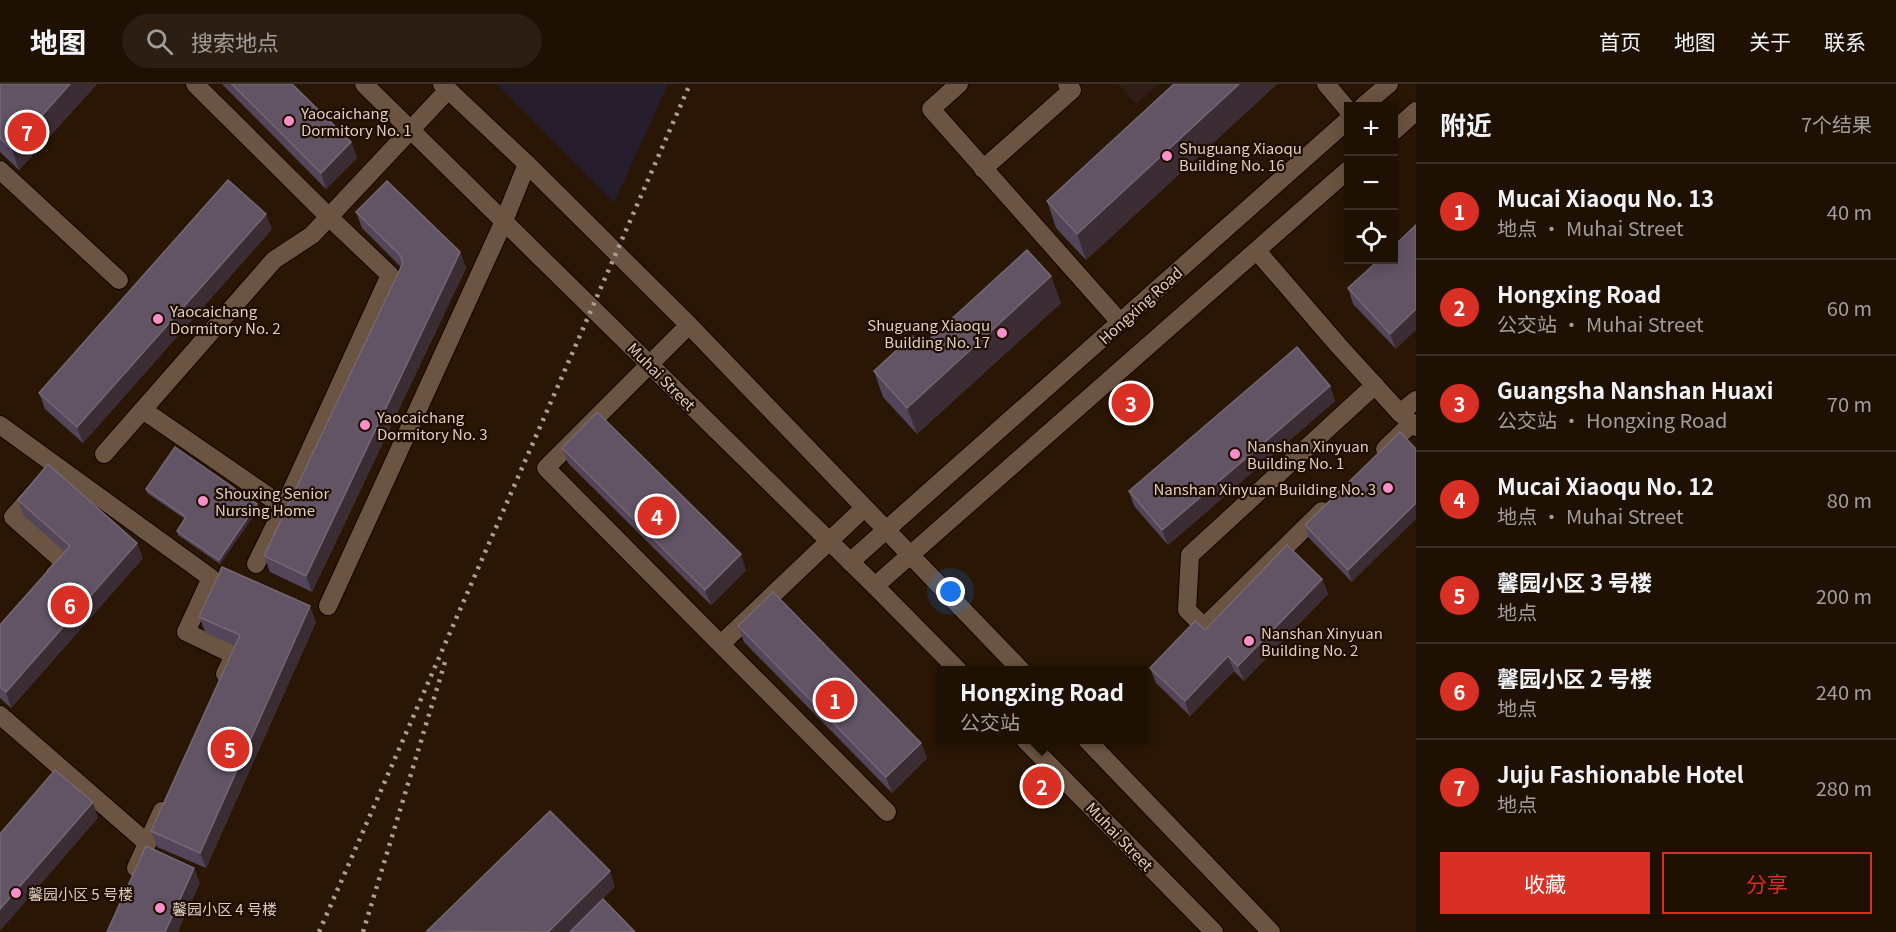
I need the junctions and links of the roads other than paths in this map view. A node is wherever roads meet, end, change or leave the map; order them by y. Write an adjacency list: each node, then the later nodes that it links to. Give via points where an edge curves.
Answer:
1 (195, 84): 18 (street)
2 (364, 84): 13 (street, Muhai Street)
3 (959, 84): 15 (street, via 931,109)
4 (1067, 84): 15 (street, via 1072,90)
5 (1326, 84): 9 (street)
6 (1389, 84): 8 (street)
7 (445, 87): 13 (street); 14 (street)
8 (1368, 102)
9 (1344, 105)
10 (1416, 111): 12 (street)
11 (1344, 124): 22 (street, Hongxing Road)
12 (1398, 127)
13 (412, 130): 18 (street); 19 (street, Muhai Street)
14 (527, 164): 19 (street); 23 (street)
15 (983, 169): 22 (street)
16 (0, 170): 21 (street)
17 (1344, 174): 20 (street)
18 (329, 217): 27 (street, via 312,235 274,260); 34 (street, via 390,275)
19 (504, 221): 24 (street, Muhai Street); 43 (street)
20 (1257, 251): 25 (street); 38 (street)
21 (119, 280)
22 (1120, 322): 36 (street, Hongxing Road)
23 (689, 325): 24 (street); 35 (street)
24 (650, 365): 37 (street, Muhai Street); 44 (street, via 546,468)
25 (1376, 385): 28 (street); 33 (street, via 1190,555 1187,610 1204,627)
26 (1416, 400): 28 (street)
27 (143, 410): 30 (street); 34 (street)
28 (1409, 421): 31 (street)
29 (0, 425): 32 (street)
30 (104, 454)
31 (1370, 464)
32 (57, 467): 42 (street, via 13,517 65,562); 47 (street, via 211,578 186,632 234,655)
33 (1337, 496)
34 (284, 507): 40 (street)
35 (864, 508): 36 (street); 37 (street)
36 (886, 530): 38 (street); 39 (street, Hongxing Road)
37 (829, 541): 39 (street, Muhai Street); 44 (street)
38 (910, 555): 41 (street); 46 (street)
39 (850, 562): 41 (street, Muhai Street)
40 (256, 564)
41 (875, 586): 45 (street, Muhai Street)
42 (43, 588)
43 (328, 606)
44 (721, 644): 54 (street)
45 (954, 666)
46 (1017, 666)
47 (219, 686)
48 (0, 715): 51 (street)
49 (1029, 744): 57 (street, Muhai Street)
50 (1091, 744): 58 (street)
51 (66, 772): 52 (street); 55 (street)
52 (51, 789)
53 (171, 791): 55 (street)
54 (887, 812)
55 (147, 843): 56 (street)
56 (129, 882)
57 (1214, 932)
58 (1271, 932)

